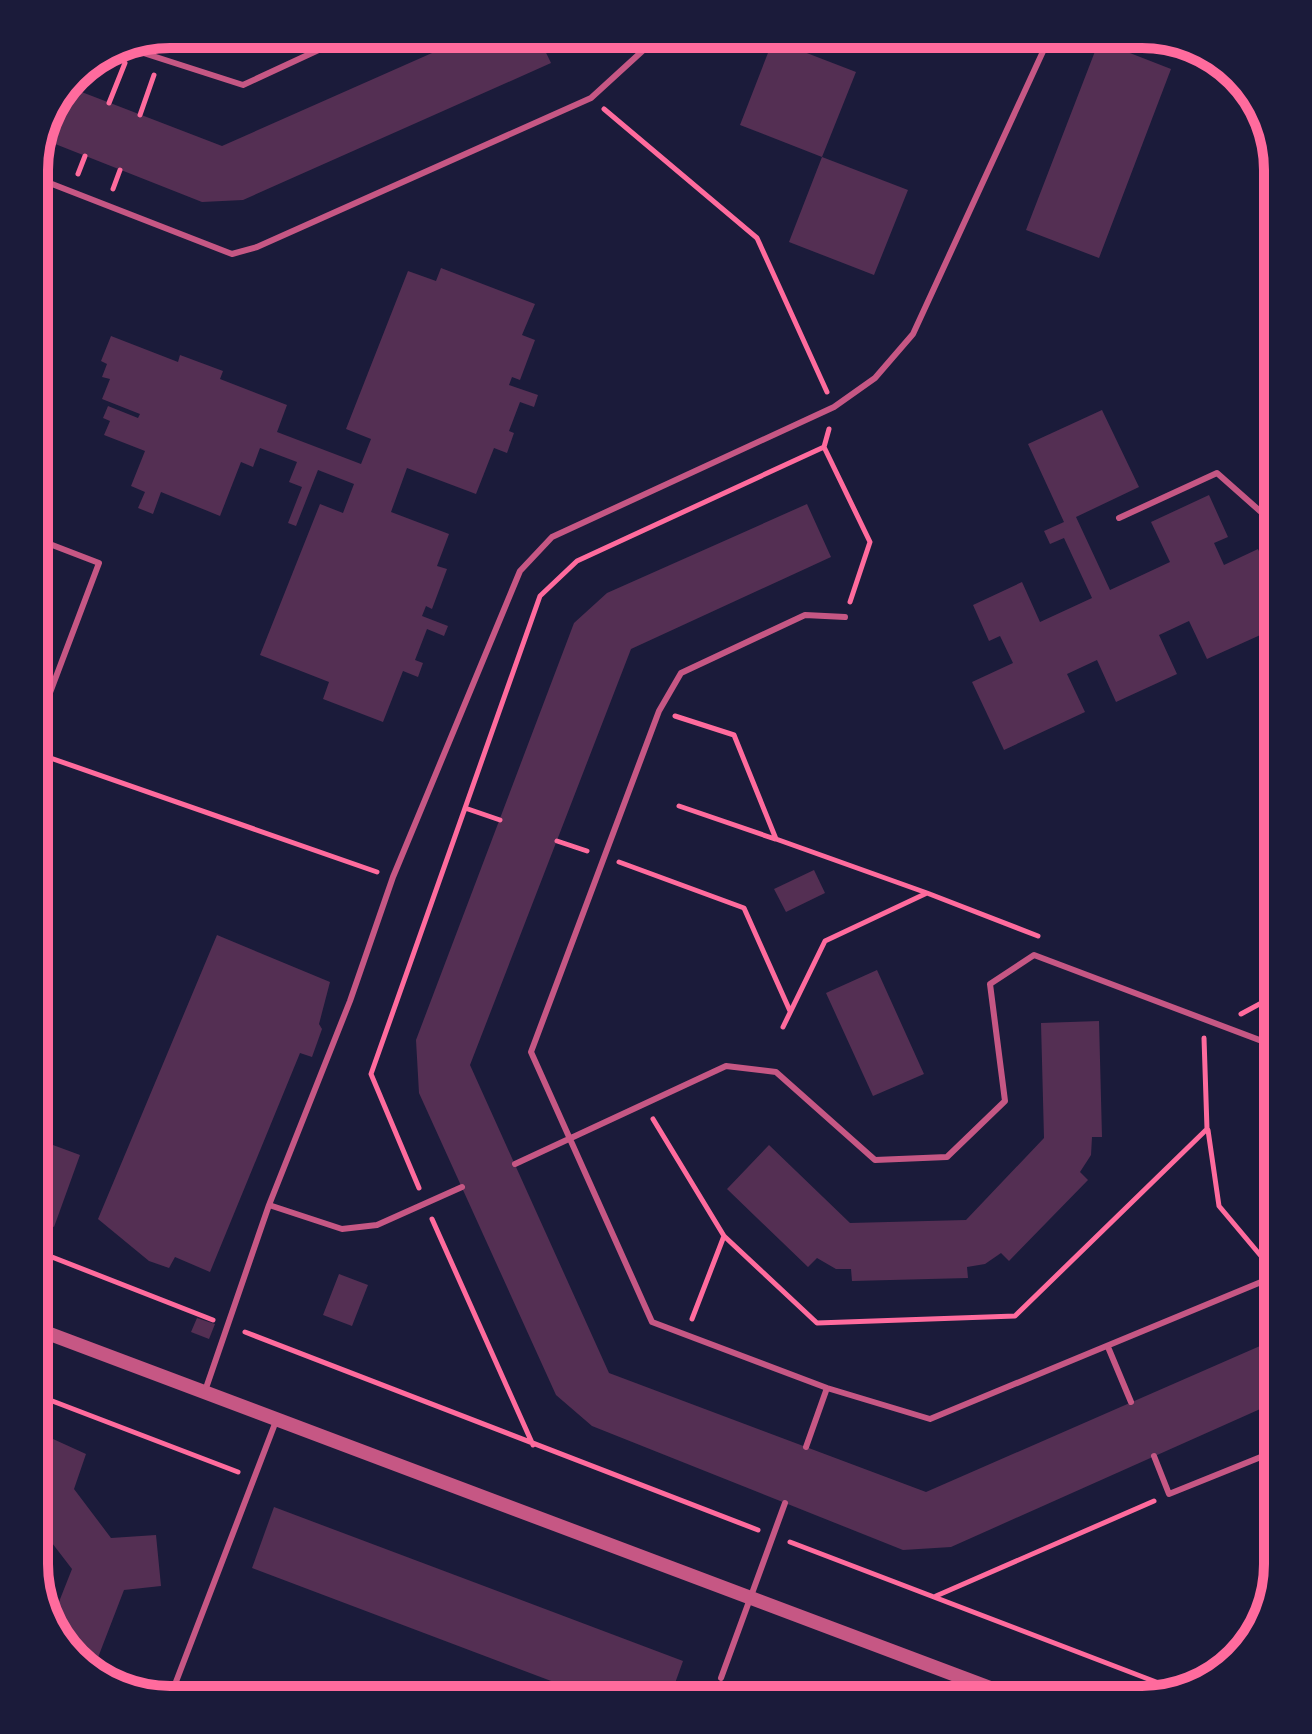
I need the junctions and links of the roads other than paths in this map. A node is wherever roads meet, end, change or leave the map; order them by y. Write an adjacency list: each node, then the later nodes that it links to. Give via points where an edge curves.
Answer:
1 (323, 48): 4 (lane, via 243,85)
2 (646, 48): 5 (lane, via 591,98 232,254)
3 (1045, 48): 15 (lane, via 913,334 875,378 834,407 552,537 520,571 393,877)
4 (140, 52)
5 (48, 182)
6 (1264, 515): 7 (lane, via 1217,473)
7 (1119, 518)
8 (48, 543): 10 (lane, via 99,563)
9 (845, 617): 12 (lane, via 805,615 681,673 659,711 531,1052)
10 (48, 698)
11 (1264, 1042): 12 (lane, via 1034,955 990,984 1005,1101 947,1157 875,1160 776,1072 726,1066)
12 (570, 1139): 13 (lane); 19 (lane, via 652,1322)
13 (515, 1164)
14 (462, 1187): 15 (lane, via 377,1225 342,1229)
15 (269, 1205): 20 (lane)
16 (1264, 1281): 18 (lane)
17 (48, 1333): 20 (street)
18 (1108, 1347): 19 (lane, via 930,1419); 21 (lane)
19 (827, 1388): 23 (lane)
20 (203, 1394): 22 (street)
21 (1131, 1402)
22 (276, 1421): 27 (street); 29 (lane)
23 (806, 1447)
24 (1154, 1456): 25 (lane, via 1169,1494)
25 (1264, 1456)
26 (785, 1503): 27 (lane)
27 (748, 1597): 28 (lane); 30 (street)
28 (721, 1678)
29 (174, 1686)
30 (985, 1686)

